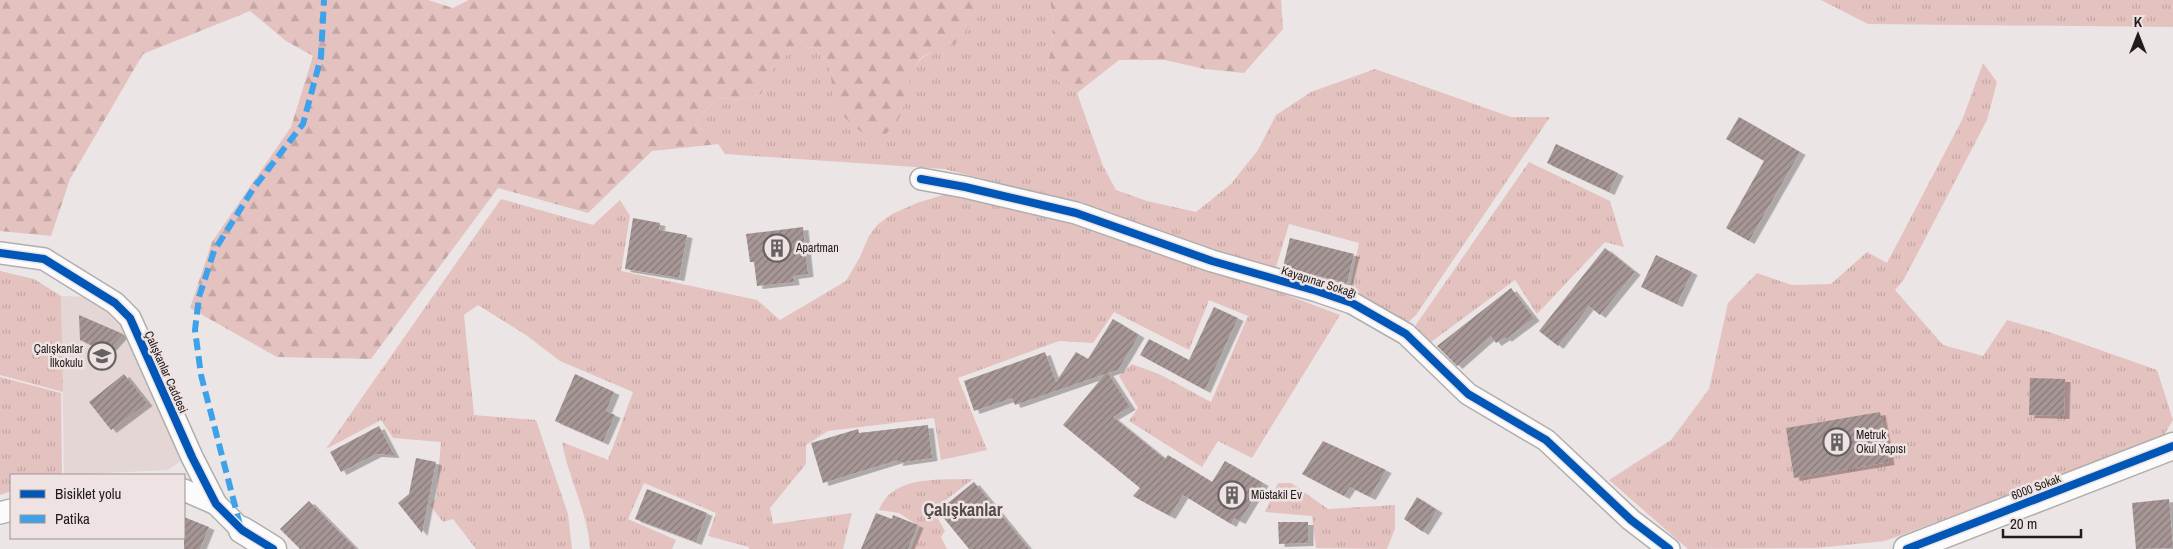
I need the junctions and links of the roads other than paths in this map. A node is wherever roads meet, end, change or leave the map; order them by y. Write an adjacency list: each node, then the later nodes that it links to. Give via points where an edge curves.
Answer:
1 (921, 179): 8 (street, Kayapınar Sokağı, via 1076,213 1212,260 1352,303 1406,334 1468,394 1546,440 1631,520)
2 (0, 253): 5 (street, Çalışkanlar Caddesi, via 44,259 124,310)
3 (2173, 446): 9 (street, 6000 Sokak)
4 (185, 490): 5 (street)
5 (216, 504): 6 (street, Çalışkanlar Caddesi)
6 (242, 530): 7 (street, Çalışkanlar Caddesi)
7 (273, 549)
8 (1669, 549)
9 (1907, 549)

